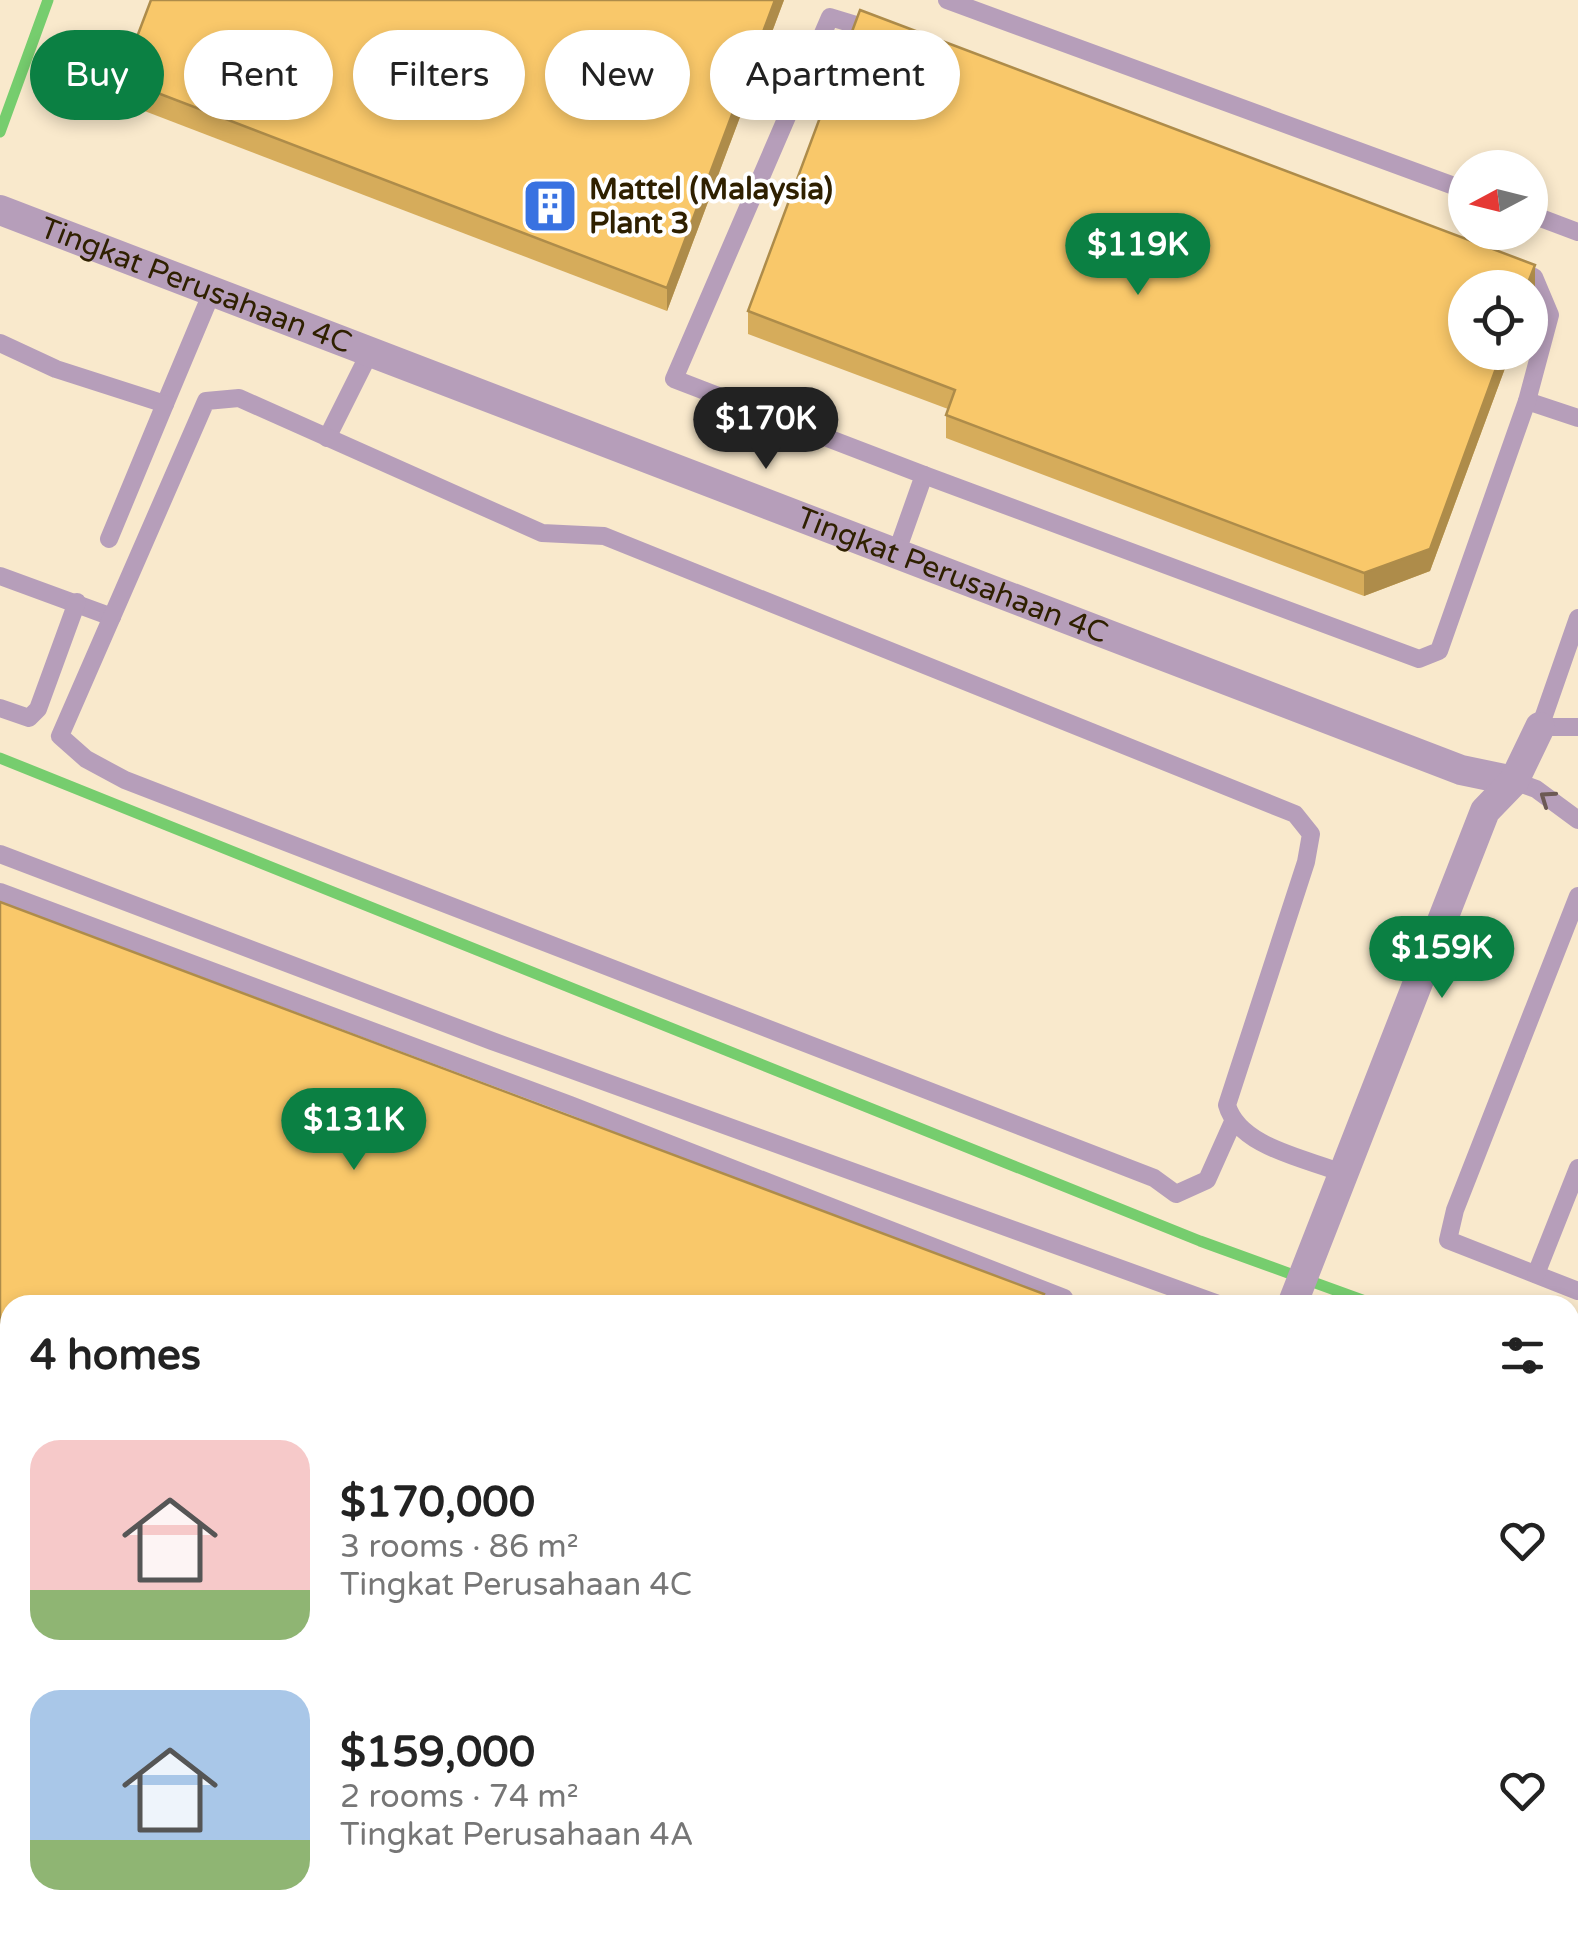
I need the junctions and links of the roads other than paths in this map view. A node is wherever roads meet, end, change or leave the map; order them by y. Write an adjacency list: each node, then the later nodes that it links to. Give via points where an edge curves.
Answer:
1 (947, 0): 5 (lane)
2 (824, 30): 3 (lane, via 830,17)
3 (872, 30)
4 (786, 120): 17 (lane, via 674,379)
5 (1448, 184)
6 (2, 211): 10 (street, Tingkat Perusahaan 4C)
7 (1548, 221): 8 (lane)
8 (1578, 232)
9 (1498, 262): 13 (lane, via 1534,277 1550,315)
10 (212, 292): 12 (street, Tingkat Perusahaan 4C); 14 (lane)
11 (0, 343): 14 (lane)
12 (370, 352): 16 (lane); 19 (street, Tingkat Perusahaan 4C)
13 (1527, 402): 15 (lane); 17 (lane, via 1439,651 1419,659)
14 (165, 404): 18 (lane)
15 (1578, 418)
16 (328, 438): 22 (lane, via 239,398 206,402); 32 (lane, via 542,533 604,536 1295,814 1311,834 1306,862 1227,1106)
17 (924, 475): 19 (lane)
18 (109, 539)
19 (896, 554): 27 (street, Tingkat Perusahaan 4C, via 1461,770)
20 (2, 580): 21 (lane)
21 (77, 602): 22 (lane); 24 (lane, via 38,709 29,718)
22 (112, 617): 32 (lane, via 60,736 124,780 1154,1178 1176,1194 1207,1180)
23 (1578, 618): 25 (lane)
24 (0, 708)
25 (1540, 727): 26 (lane); 27 (street)
26 (1578, 727)
27 (1514, 781): 28 (lane, one-way to 27); 34 (street, via 1485,811)
28 (1578, 820)
29 (0, 854): 38 (lane, via 492,1041)
30 (0, 892): 37 (lane)
31 (1578, 896): 35 (lane, via 1448,1240)
32 (1232, 1124): 34 (lane)
33 (1578, 1168): 35 (lane)
34 (1342, 1173): 39 (street)
35 (1536, 1274): 36 (lane)
36 (1578, 1291)
37 (1056, 1295)
38 (1194, 1295)
39 (1296, 1295)

